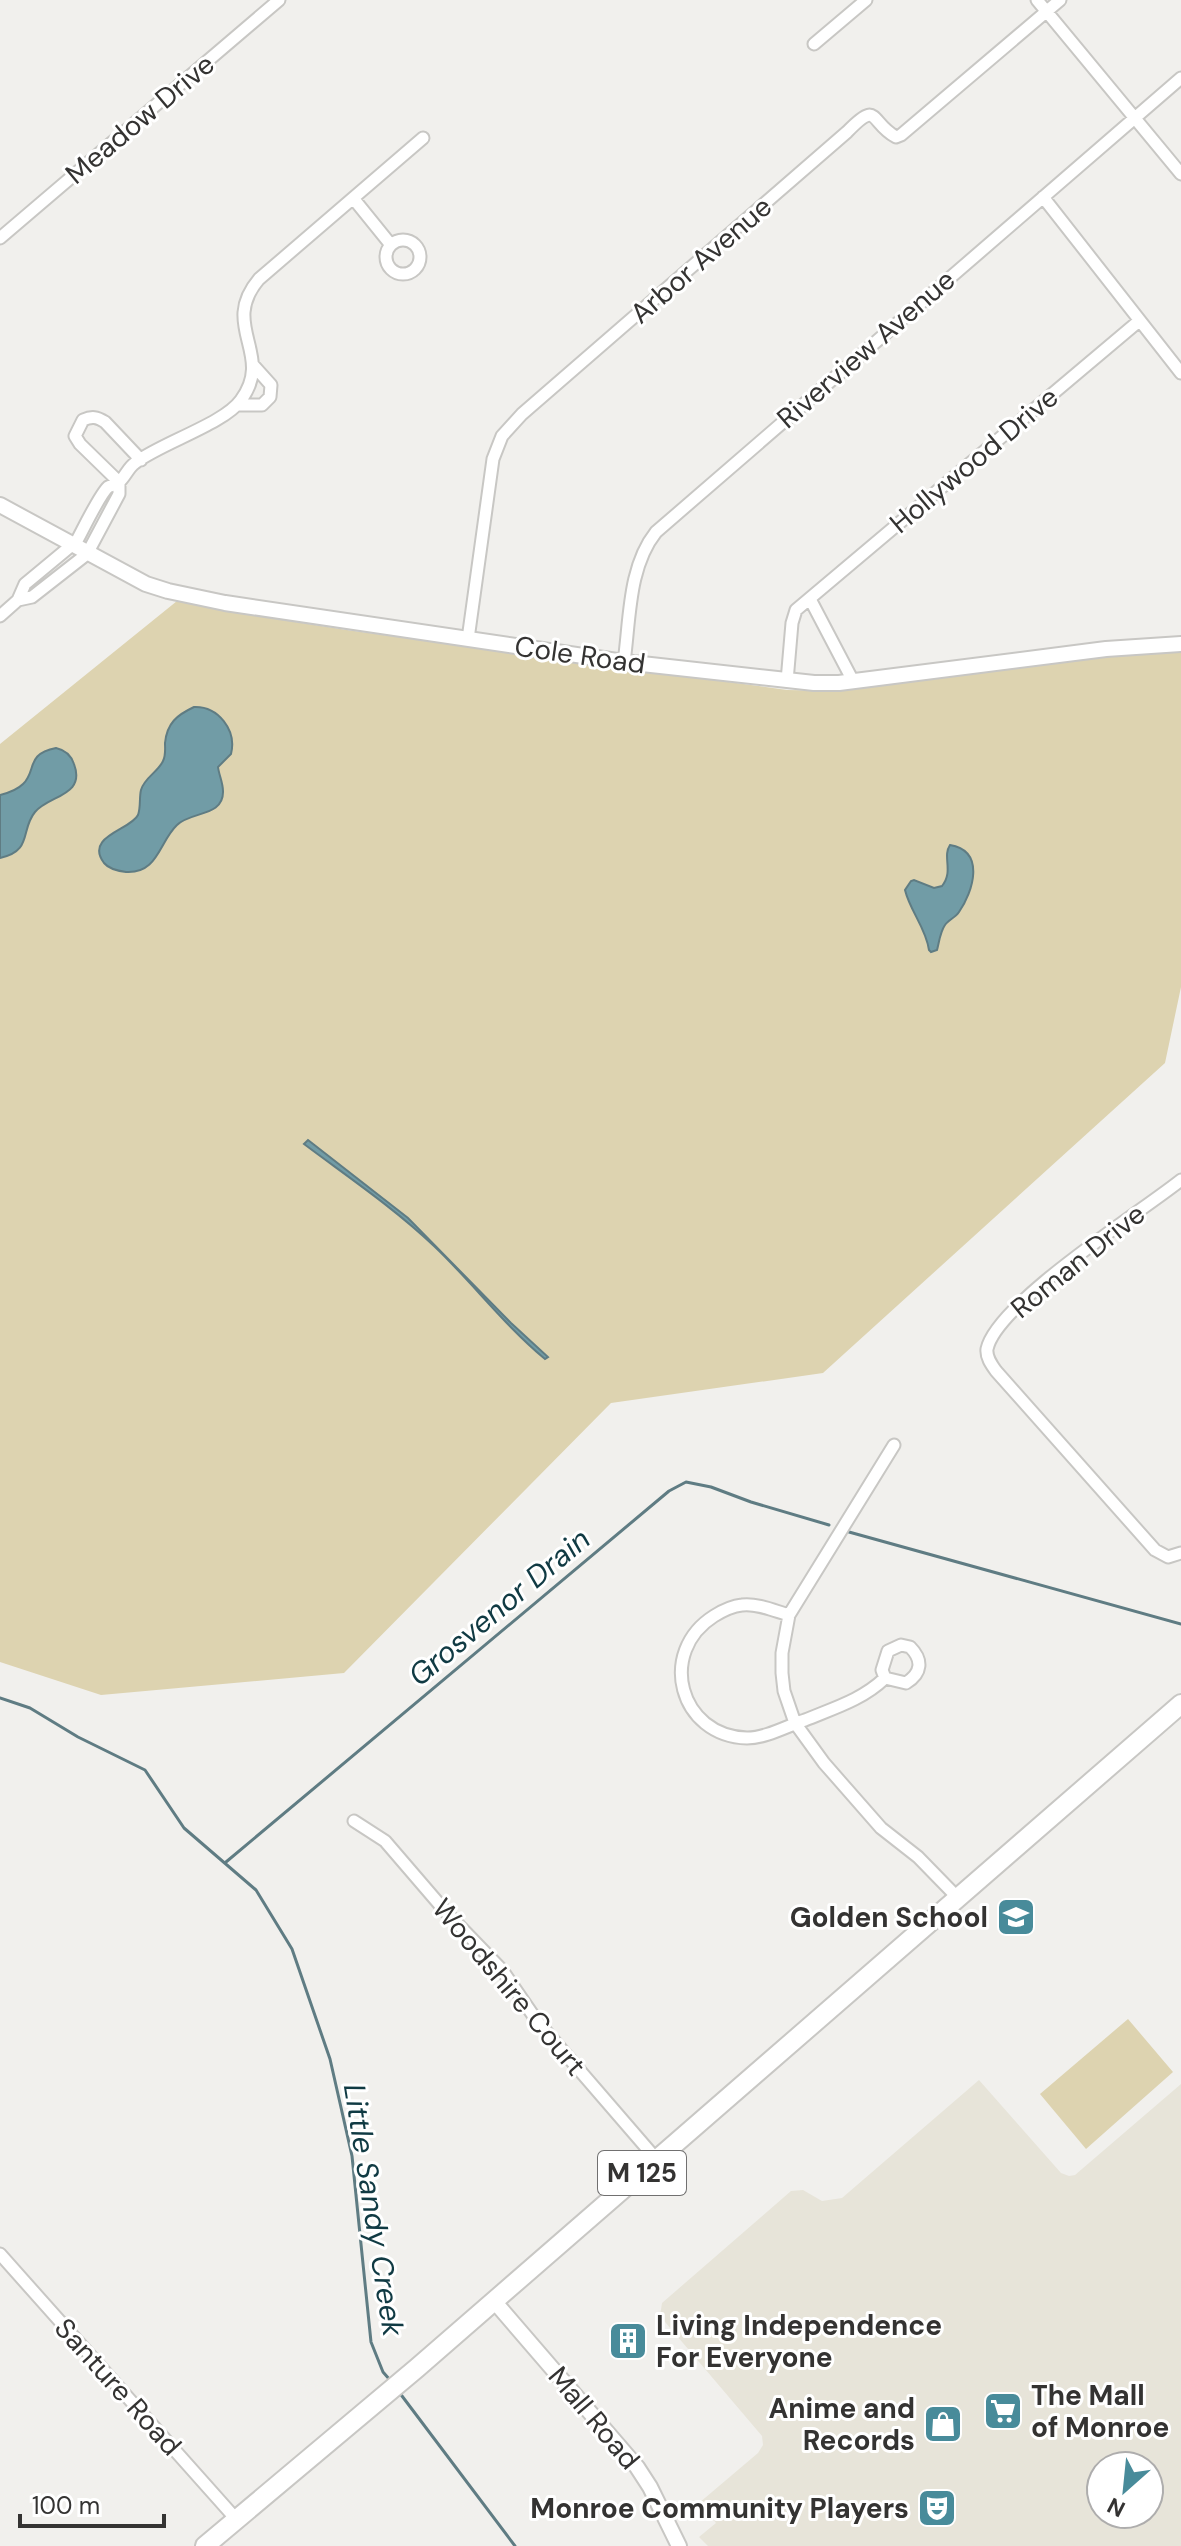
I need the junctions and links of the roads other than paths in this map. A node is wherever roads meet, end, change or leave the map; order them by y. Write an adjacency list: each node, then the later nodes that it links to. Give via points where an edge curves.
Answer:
1 (279, 0): 13 (street, Meadow Drive)
2 (866, 0): 6 (street)
3 (1037, 0): 5 (street)
4 (1060, 0): 5 (street, Arbor Avenue)
5 (1047, 11): 8 (street); 25 (street, Arbor Avenue, via 901,135 891,134 875,117 863,116 522,414 502,436 493,459)
6 (814, 44)
7 (1181, 78): 8 (street, Riverview Avenue)
8 (1135, 117): 10 (street); 11 (street, Riverview Avenue)
9 (423, 138): 12 (street)
10 (1181, 174)
11 (1043, 197): 15 (street); 27 (street, Riverview Avenue, via 656,532 638,566)
12 (353, 198): 14 (street); 16 (street, via 249,293 243,317)
13 (0, 238)
14 (391, 245)
15 (1139, 321): 17 (street); 23 (street, Hollywood Drive)
16 (253, 365): 18 (street, via 249,388); 18 (street, via 271,385 270,397 262,405)
17 (1181, 373)
18 (238, 405): 19 (street)
19 (141, 460): 20 (street); 20 (street, via 105,422 83,420 75,436)
20 (119, 482): 22 (street, via 119,494)
21 (0, 505): 22 (street, Cole Road)
22 (78, 549): 24 (street, via 32,597 18,600); 25 (street, Cole Road, via 146,584 196,598)
23 (810, 599): 28 (street, Hollywood Drive, via 796,610 792,623); 29 (street)
24 (0, 616)
25 (468, 639): 27 (street, Cole Road)
26 (1181, 644): 29 (street, Cole Road)
27 (624, 662): 28 (street, Cole Road)
28 (787, 681): 29 (street, Cole Road)
29 (853, 681)
30 (1181, 1180): 32 (street, Roman Drive, via 1021,1303 999,1326 987,1351 996,1371 1155,1550 1168,1557)
31 (894, 1445): 33 (street)
32 (1181, 1553)
33 (789, 1615): 36 (street, via 782,1673); 36 (street, via 743,1605 721,1611 688,1641 681,1673 688,1702 722,1733 750,1738)
34 (885, 1678): 36 (street, via 854,1701)
35 (1181, 1704): 38 (main road, M 125)
36 (795, 1723): 38 (street, via 881,1828)
37 (354, 1821): 39 (street, Woodshire Court, via 385,1841 502,1970 537,2021)
38 (958, 1898): 39 (main road, M 125)
39 (657, 2160): 41 (main road, M 125)
40 (0, 2254): 42 (street, Santure Road)
41 (494, 2301): 42 (main road, M 125); 44 (street, Mall Road, via 637,2467)
42 (236, 2519): 43 (main road, M 125)
43 (205, 2546)
44 (679, 2546)

